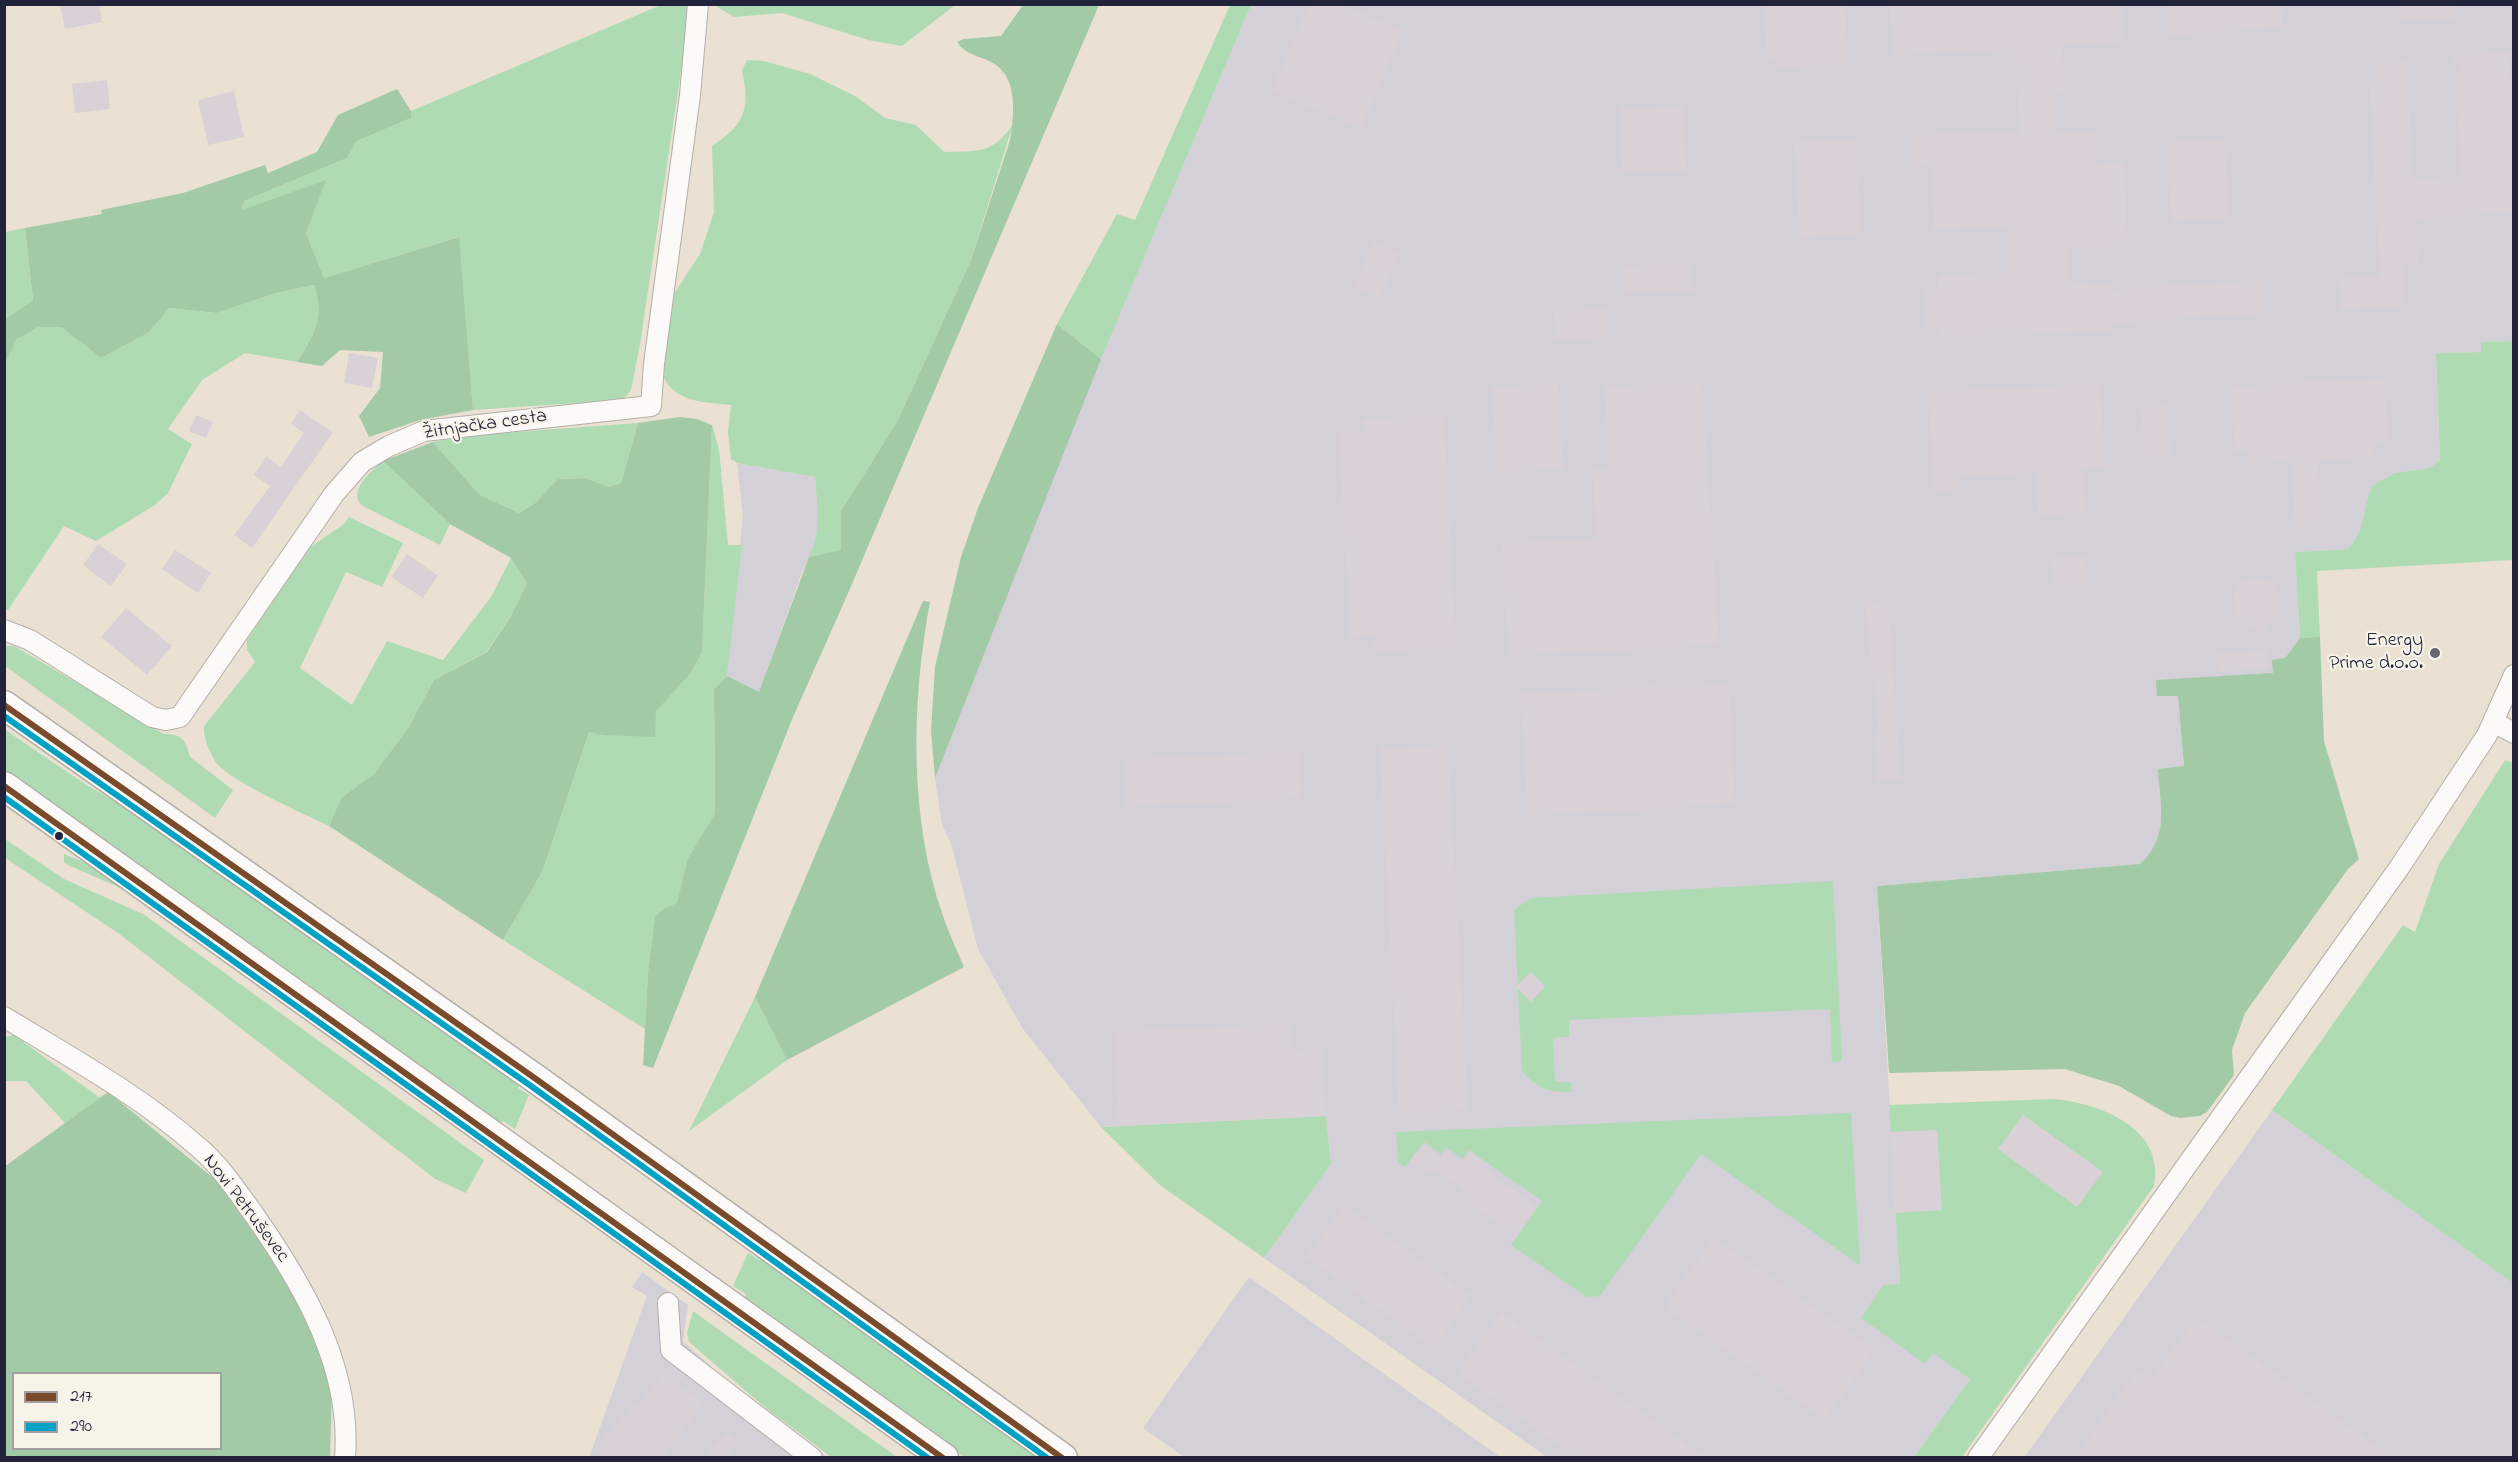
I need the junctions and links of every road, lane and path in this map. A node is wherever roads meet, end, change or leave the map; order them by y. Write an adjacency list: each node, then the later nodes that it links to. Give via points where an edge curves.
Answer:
1 (698, 4): 2 (street, Žitnjačka cesta, via 651,406 424,431 362,462 333,494 180,717 152,717 30,640)
2 (4, 630)
3 (2514, 675): 5 (street)
4 (4, 705): 13 (main road, via 536,1079)
5 (2493, 722): 6 (street); 14 (street, via 2387,886)
6 (2514, 733)
7 (4, 786): 12 (main road)
8 (4, 1017): 10 (street, Novi Petruševec, via 145,1106 198,1147 225,1175 282,1254 315,1312 339,1392)
9 (668, 1303): 11 (street, via 670,1350)
10 (345, 1458)
11 (812, 1458)
12 (944, 1458)
13 (1063, 1458)
14 (1978, 1458)

